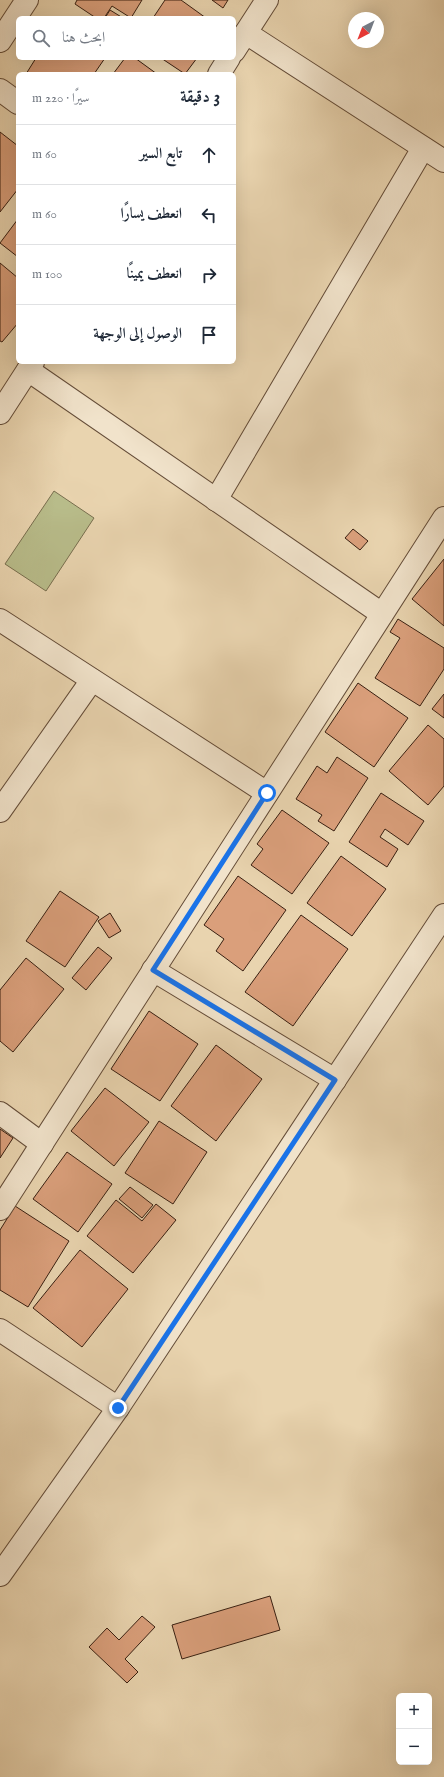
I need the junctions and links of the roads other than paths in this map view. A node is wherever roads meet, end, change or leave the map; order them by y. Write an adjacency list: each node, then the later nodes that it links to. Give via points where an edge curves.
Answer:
1 (27, 0): 3 (street)
2 (267, 0): 5 (street)
3 (16, 16)
4 (16, 17): 6 (street)
5 (246, 33): 7 (street); 12 (street)
6 (0, 41)
7 (236, 48)
8 (228, 60): 9 (street)
9 (220, 72)
10 (0, 90): 11 (street)
11 (16, 102)
12 (423, 148): 13 (street); 16 (street)
13 (444, 161)
14 (31, 366): 15 (street); 16 (street)
15 (0, 413)
16 (216, 500): 18 (street)
17 (444, 518): 18 (street)
18 (382, 614): 21 (street)
19 (0, 620): 20 (street)
20 (92, 680): 21 (street); 22 (street)
21 (267, 793): 24 (street)
22 (0, 811)
23 (443, 920): 25 (street)
24 (153, 970): 25 (street); 27 (street)
25 (335, 1080): 30 (street)
26 (0, 1113): 27 (street)
27 (42, 1144): 28 (street)
28 (0, 1209)
29 (0, 1330): 30 (street)
30 (118, 1408): 31 (street)
31 (0, 1575)

